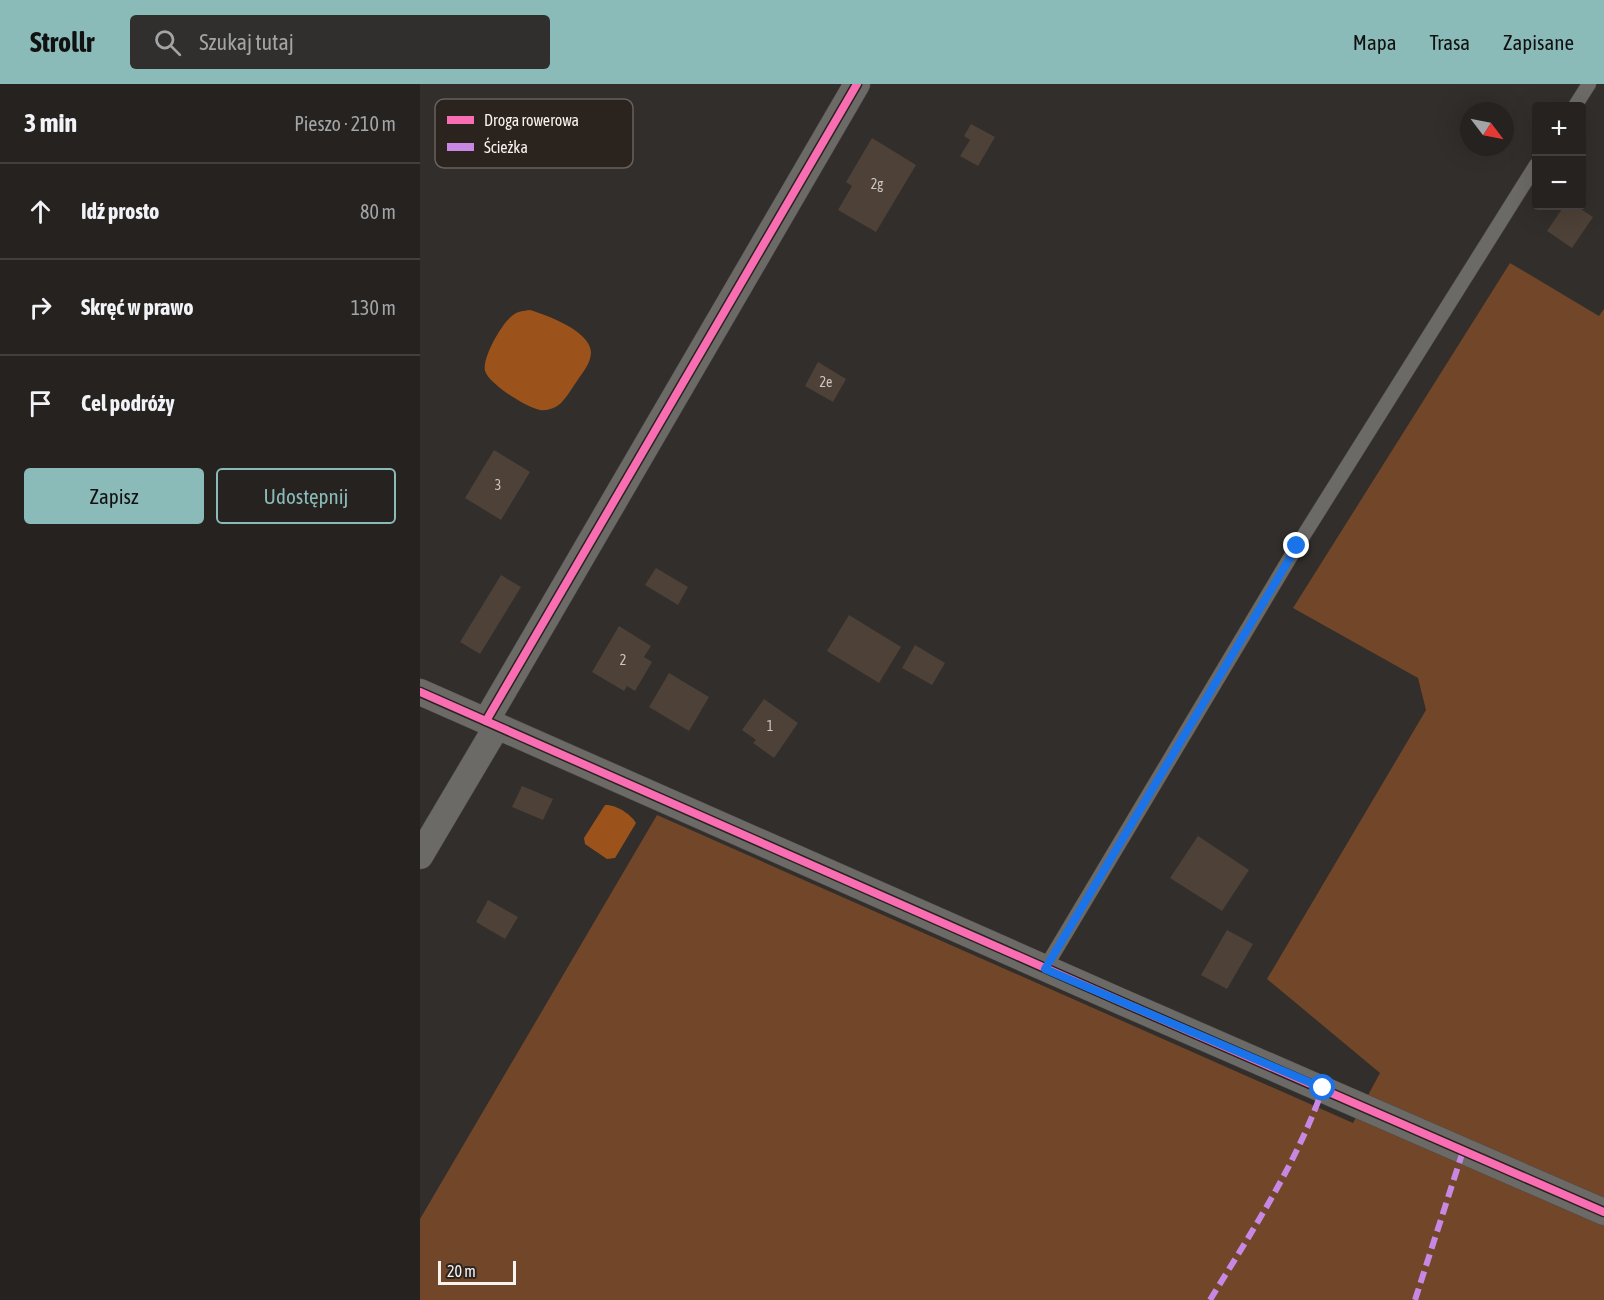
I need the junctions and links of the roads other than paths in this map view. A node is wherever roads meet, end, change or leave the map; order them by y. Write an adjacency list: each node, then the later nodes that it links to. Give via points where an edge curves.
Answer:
1 (857, 84): 6 (street)
2 (1589, 84): 3 (lane)
3 (1578, 102)
4 (1532, 171): 8 (lane, via 1297,546)
5 (420, 692): 6 (street)
6 (492, 723): 7 (street); 8 (street)
7 (420, 856)
8 (1045, 969): 9 (street)
9 (1604, 1212)

